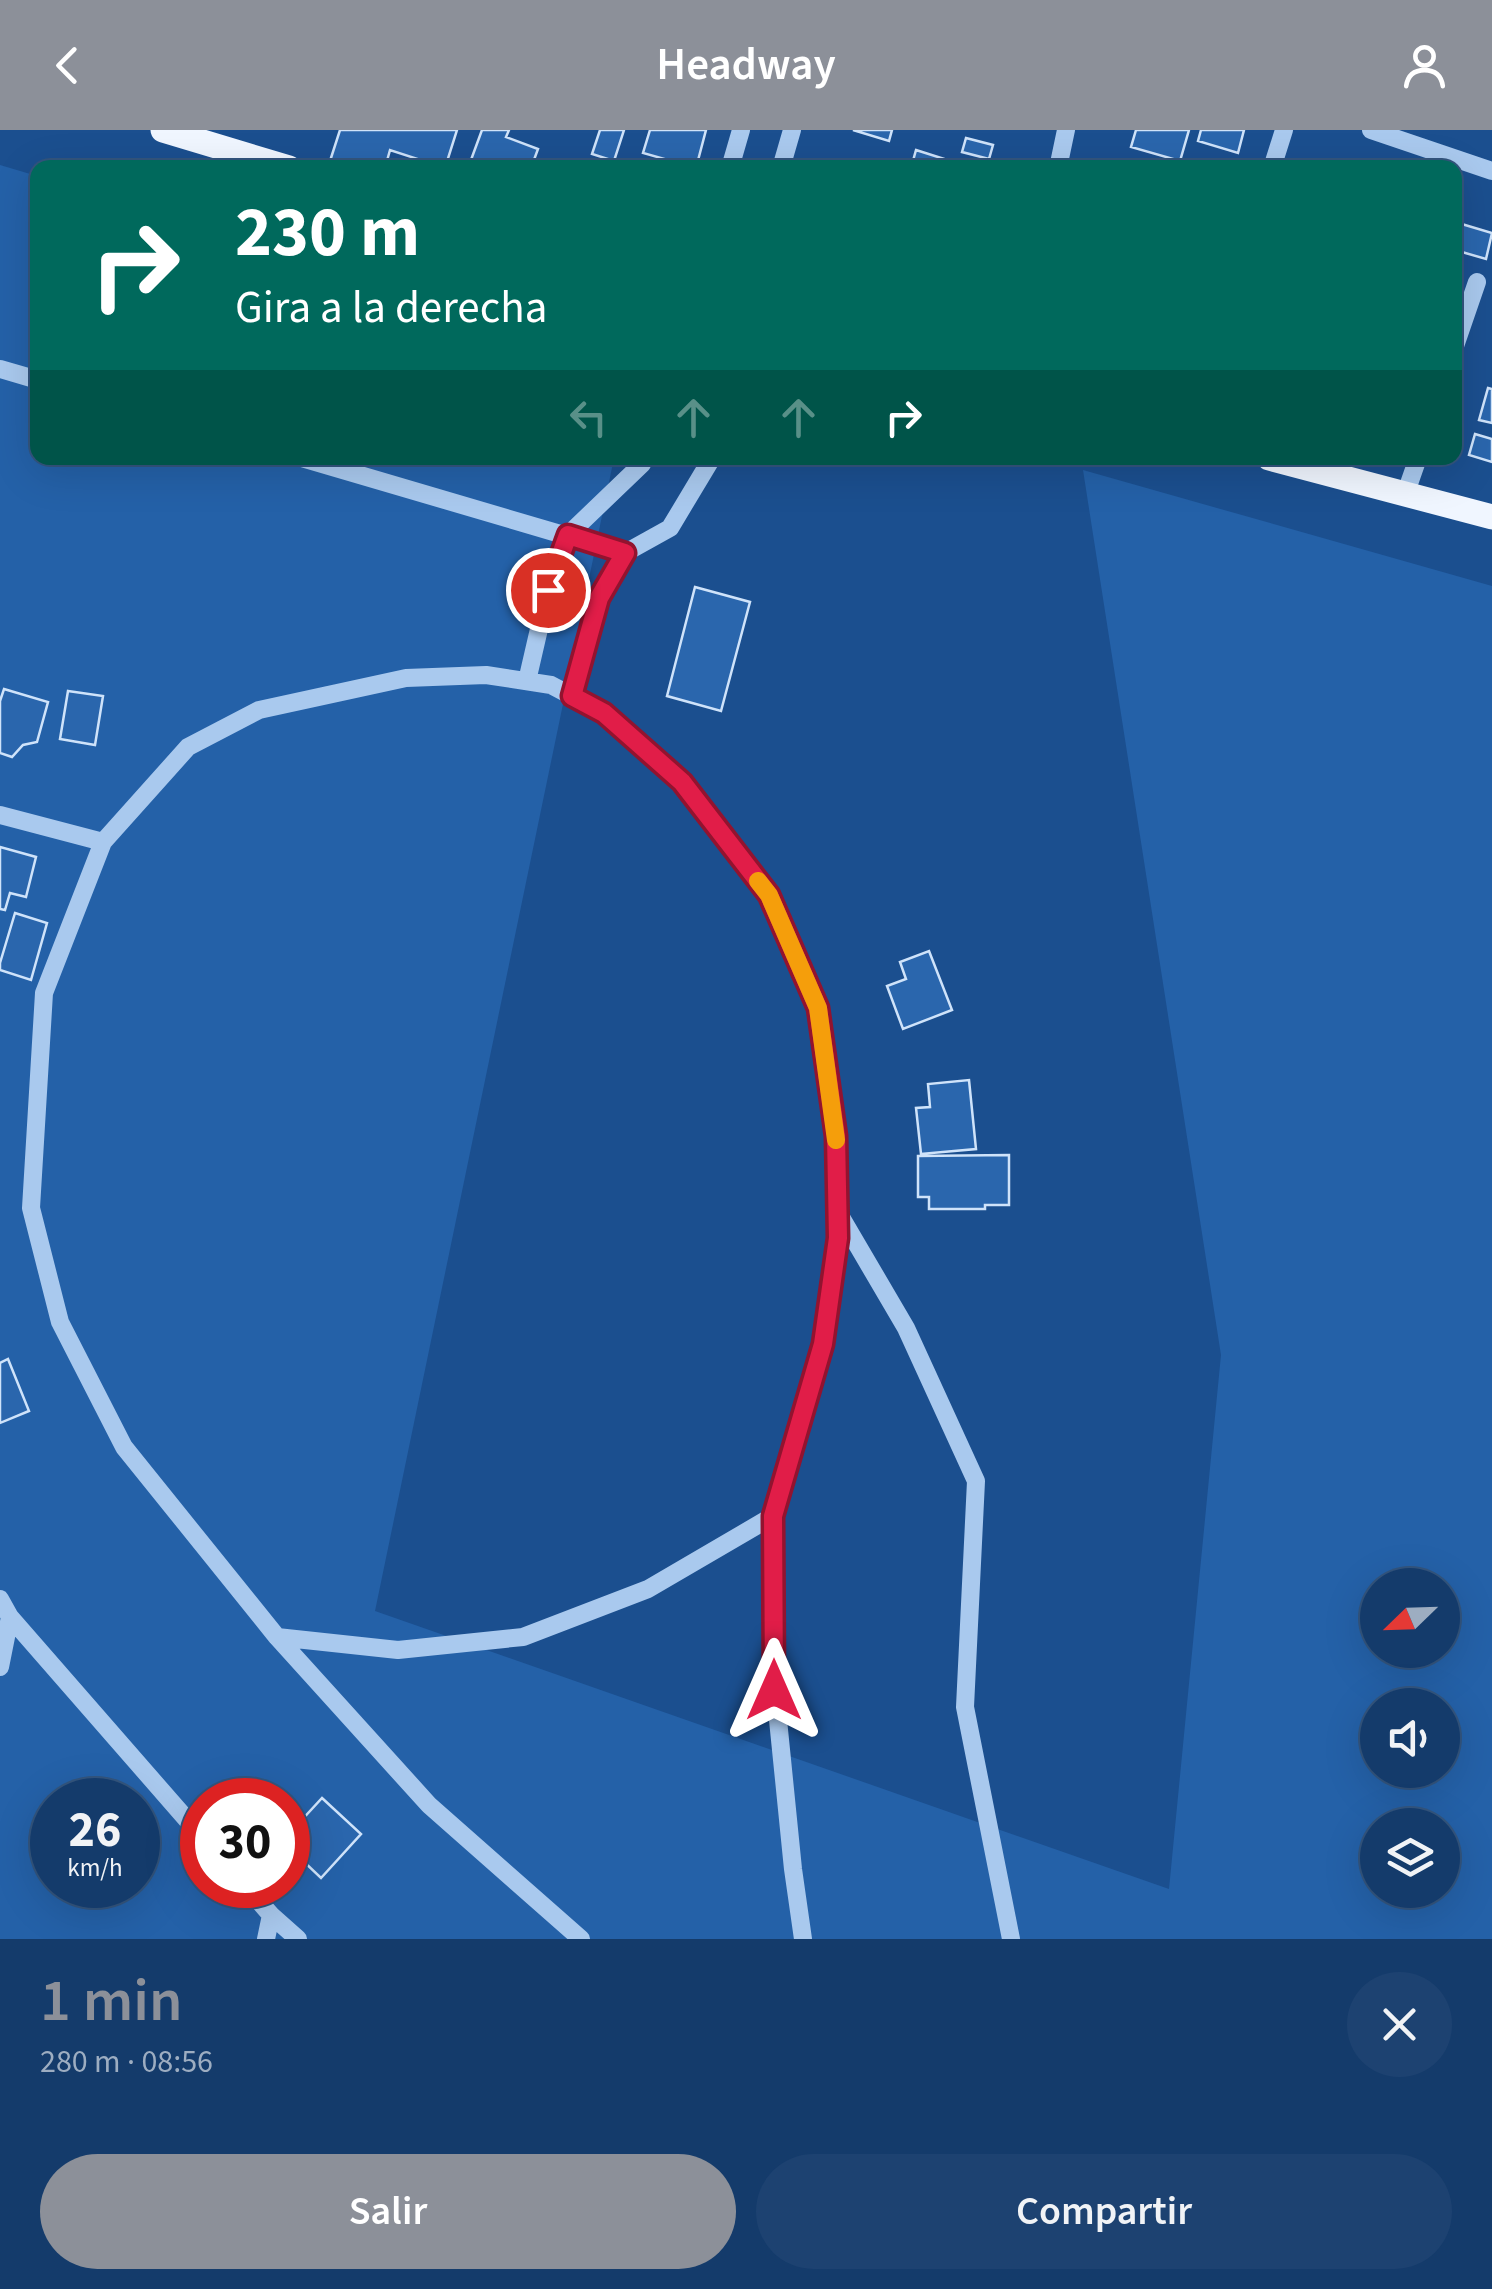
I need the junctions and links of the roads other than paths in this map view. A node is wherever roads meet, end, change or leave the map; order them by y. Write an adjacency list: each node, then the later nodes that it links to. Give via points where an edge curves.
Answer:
1 (162, 130): 7 (main road)
2 (740, 130): 8 (street)
3 (792, 130): 9 (street)
4 (1066, 130): 10 (street)
5 (1284, 130): 11 (street)
6 (1370, 130): 13 (street)
7 (262, 160)
8 (732, 160)
9 (783, 160)
10 (1060, 160)
11 (1275, 160)
12 (1462, 160): 14 (street)
13 (1462, 160)
14 (1492, 170)
15 (1476, 282): 16 (street)
16 (1462, 325)
17 (0, 369): 18 (street)
18 (30, 378)
19 (326, 465): 26 (street)
20 (641, 465): 26 (street)
21 (708, 465): 27 (street, via 670,528)
22 (1295, 465): 24 (main road)
23 (1416, 465): 24 (street)
24 (1405, 495): 25 (main road)
25 (1492, 516)
26 (568, 535): 27 (street); 28 (street)
27 (625, 553): 29 (street, via 599,598)
28 (527, 681): 29 (street); 31 (street, via 406,678 259,710 188,747)
29 (572, 696): 32 (street, via 604,713 682,782 769,895 818,1008 836,1136)
30 (0, 815): 31 (street)
31 (103, 842): 36 (street, via 44,993 31,1208 60,1322 124,1447)
32 (838, 1212): 33 (street, via 823,1344); 45 (street, via 906,1328 976,1482 965,1707)
33 (773, 1516): 36 (street, via 648,1589 523,1636 398,1650); 44 (street, via 774,1690)
34 (0, 1599): 35 (street)
35 (10, 1616): 37 (street); 38 (street)
36 (277, 1637): 43 (street, via 429,1805)
37 (0, 1667)
38 (180, 1812)
39 (265, 1908): 40 (street)
40 (271, 1915): 41 (street); 42 (street)
41 (266, 1939)
42 (298, 1939)
43 (581, 1939)
44 (804, 1939)
45 (1011, 1939)

